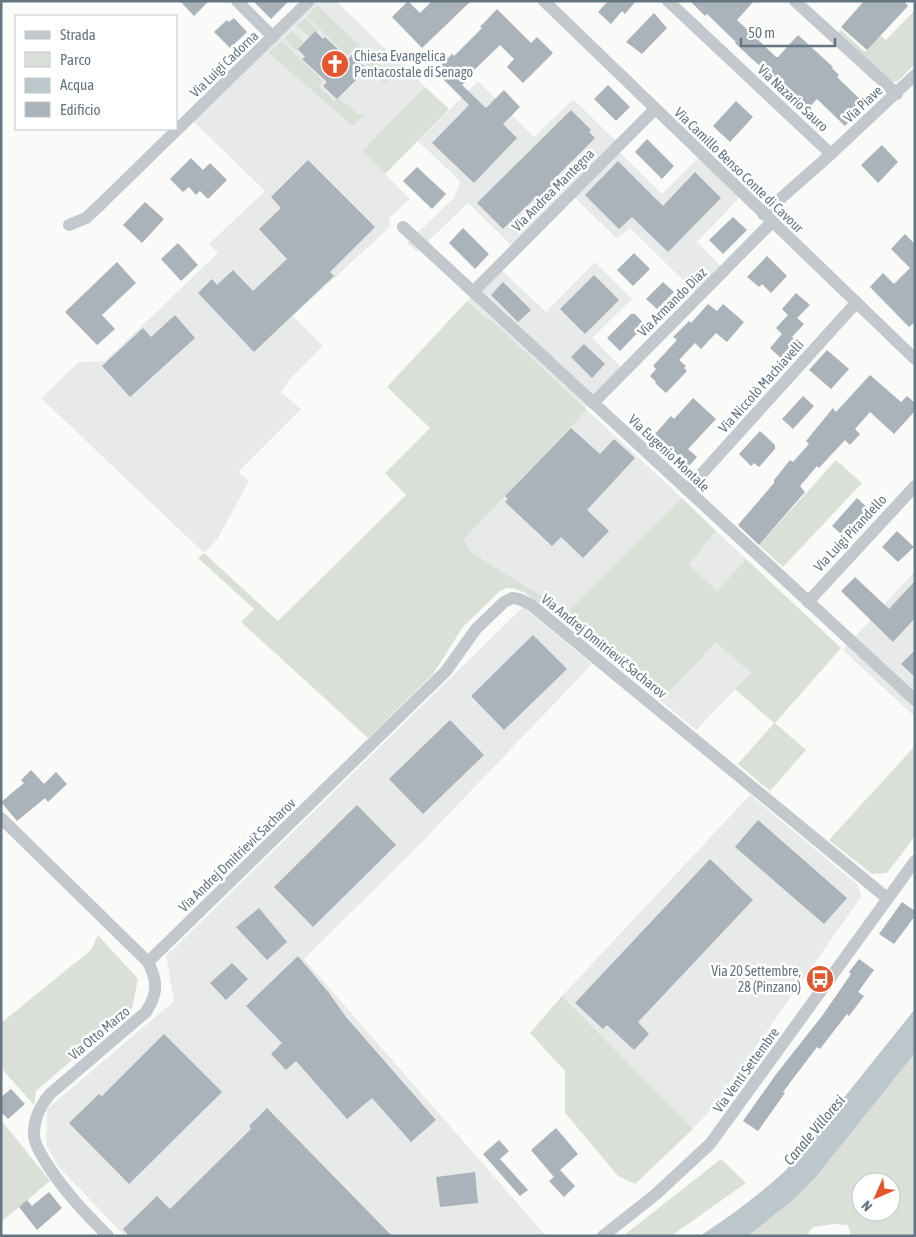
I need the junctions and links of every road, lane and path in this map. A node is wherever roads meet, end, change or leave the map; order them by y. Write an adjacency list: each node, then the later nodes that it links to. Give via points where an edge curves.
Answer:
1 (237, 1): 6 (street)
2 (309, 1): 6 (street, Via Luigi Cadorna)
3 (544, 1): 9 (street, Via Camillo Benso Conte di Cavour)
4 (668, 1): 12 (street, Via Nazario Sauro)
5 (796, 1): 8 (street)
6 (273, 37): 10 (street, Via Luigi Cadorna)
7 (915, 75): 8 (street, Via Piave)
8 (897, 94): 12 (street, Via Piave)
9 (654, 109): 13 (street, Via Camillo Benso Conte di Cavour); 16 (street, Via Andrea Mantegna)
10 (178, 129)
11 (177, 130): 14 (street, Via Luigi Cadorna, via 86,218)
12 (831, 154): 13 (street, Via Piave)
13 (768, 218): 17 (street, Via Camillo Benso Conte di Cavour); 19 (street, Via Armando Diaz)
14 (69, 225)
15 (403, 227): 16 (street, Via Eugenio Montale)
16 (473, 292): 19 (street, Via Eugenio Montale)
17 (856, 303): 18 (street, Via Camillo Benso Conte di Cavour); 21 (street, Via Niccolò Machiavelli)
18 (915, 359)
19 (593, 403): 21 (street, Via Eugenio Montale)
20 (915, 486): 22 (street, Via Luigi Pirandello)
21 (687, 490): 22 (street, Via Eugenio Montale)
22 (808, 602): 23 (street, Via Eugenio Montale)
23 (915, 700)
24 (1, 818): 27 (street, Via Otto Marzo)
25 (915, 861): 26 (street, Via Venti Settembre)
26 (887, 898): 27 (street, Via Andrej Dmitrievič Sacharov, via 530,604 512,598 476,629 446,671); 29 (street, Via Venti Settembre, via 710,1144 655,1195)
27 (148, 962): 28 (street, Via Otto Marzo, via 156,987 154,1000 146,1012 50,1094 42,1103 34,1126 39,1151 60,1184)
28 (108, 1236)
29 (603, 1236)

